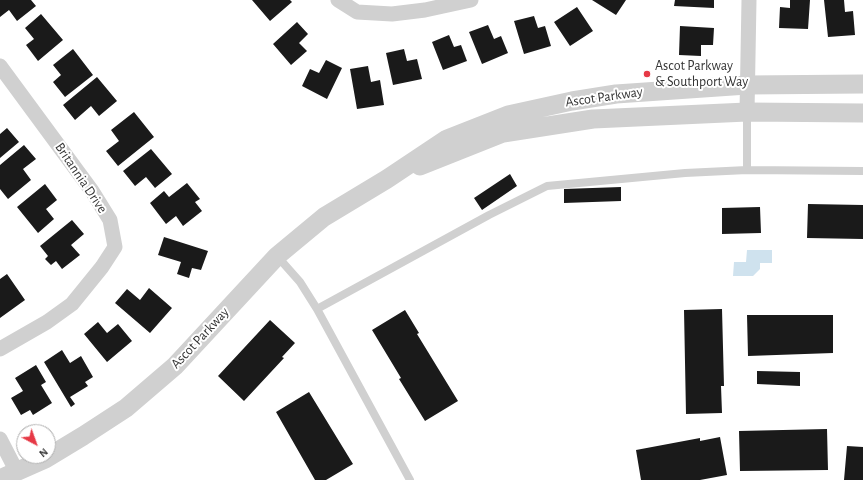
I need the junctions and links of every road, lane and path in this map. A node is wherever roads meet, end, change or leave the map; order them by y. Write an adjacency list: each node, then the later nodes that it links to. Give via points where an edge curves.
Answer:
1 (338, 0): 2 (street, via 358,12 392,14)
2 (471, 0)
3 (749, 0): 6 (street)
4 (0, 66): 14 (street, Britannia Drive, via 92,191 110,220 115,247 72,304 47,322)
5 (863, 84): 6 (street, Ascot Parkway)
6 (747, 85): 7 (street); 11 (street, Ascot Parkway, via 616,94 508,115 447,139)
7 (747, 112): 8 (street, Ascot Parkway); 9 (lane); 11 (street, Ascot Parkway, via 593,119 503,133)
8 (863, 113)
9 (747, 170): 10 (lane); 13 (lane, via 547,186)
10 (863, 171)
11 (387, 179): 12 (street, Ascot Parkway, via 324,217)
12 (277, 256): 13 (lane, via 300,282); 16 (street, Ascot Parkway, via 175,366 126,408 52,455)
13 (317, 309): 18 (lane)
14 (0, 349)
15 (0, 440): 16 (street)
16 (17, 472): 17 (street, Ascot Parkway)
17 (0, 480)
18 (410, 480)

